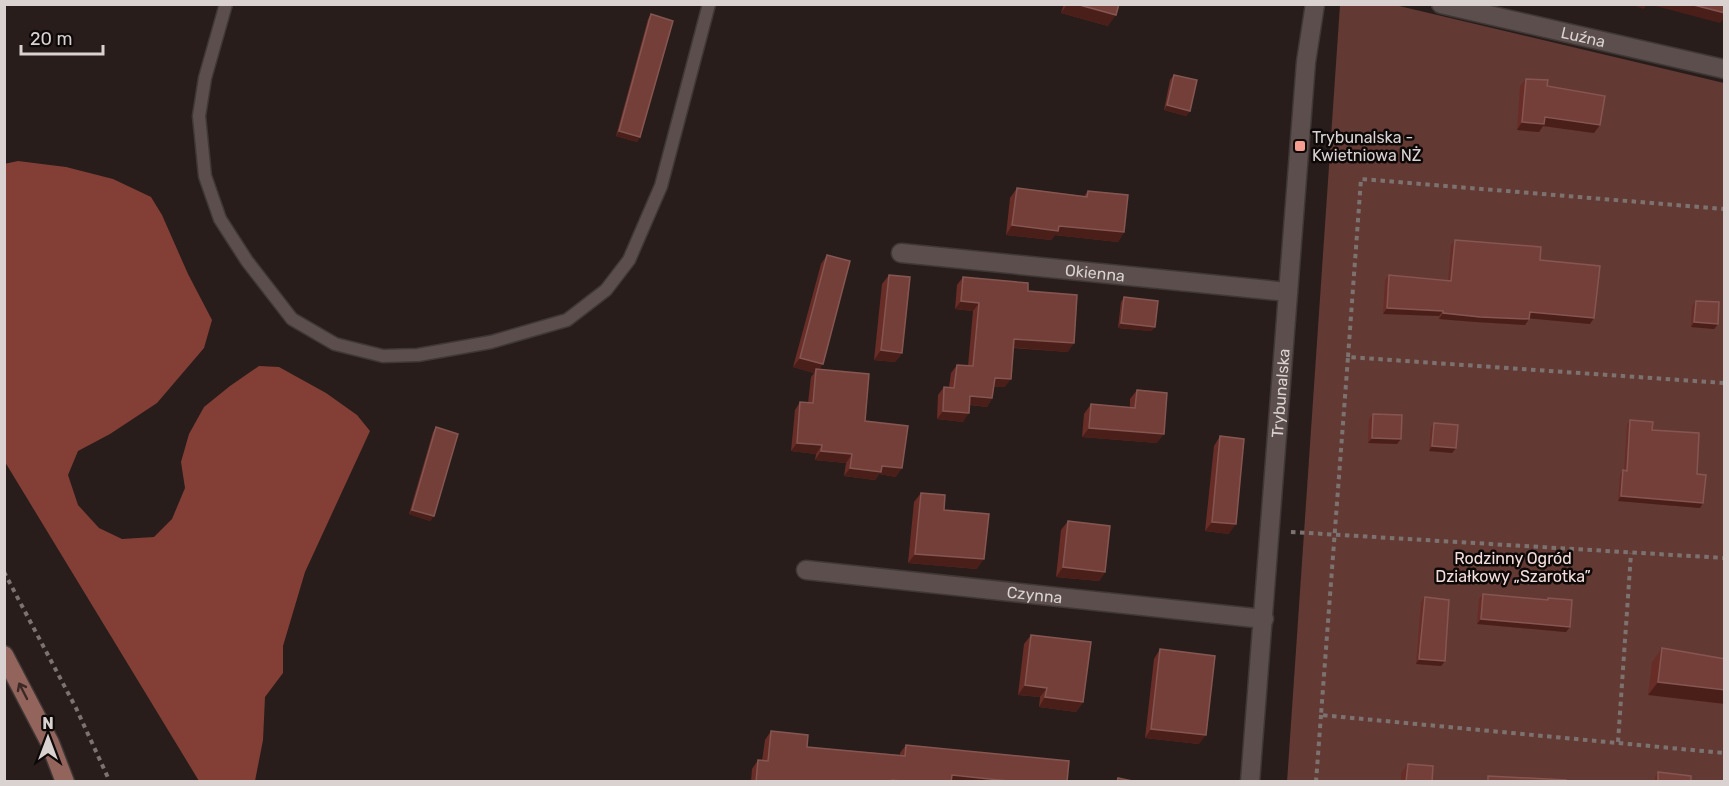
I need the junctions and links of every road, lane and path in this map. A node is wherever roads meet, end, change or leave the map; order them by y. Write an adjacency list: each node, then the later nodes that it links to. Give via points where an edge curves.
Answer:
1 (226, 4): 2 (lane, via 205,78 200,116 205,176 220,219 292,319 335,344 383,356 418,355 491,342 567,320 606,290 629,260 661,186)
2 (709, 4)
3 (1315, 4): 8 (street, Trybunalska, via 1306,62)
4 (1441, 4): 5 (street, Luźna)
5 (1725, 69)
6 (1725, 209): 9 (path, via 1361,179)
7 (901, 253): 8 (street, Okienna)
8 (1288, 292): 11 (street, Trybunalska)
9 (1348, 357): 10 (path); 12 (path)
10 (1725, 383)
11 (1270, 530): 12 (path); 17 (street, Trybunalska)
12 (1334, 536): 13 (path); 19 (path)
13 (1631, 553): 14 (path); 20 (path)
14 (1725, 558)
15 (806, 570): 17 (street, Czynna)
16 (4, 572): 23 (path)
17 (1263, 619): 24 (street, Trybunalska)
18 (4, 654): 22 (main road, one-way to 18, via 50,743)
19 (1321, 715): 20 (path); 25 (path)
20 (1618, 742): 21 (path)
21 (1725, 753)
22 (65, 782)
23 (111, 782)
24 (1250, 782)
25 (1316, 782)

